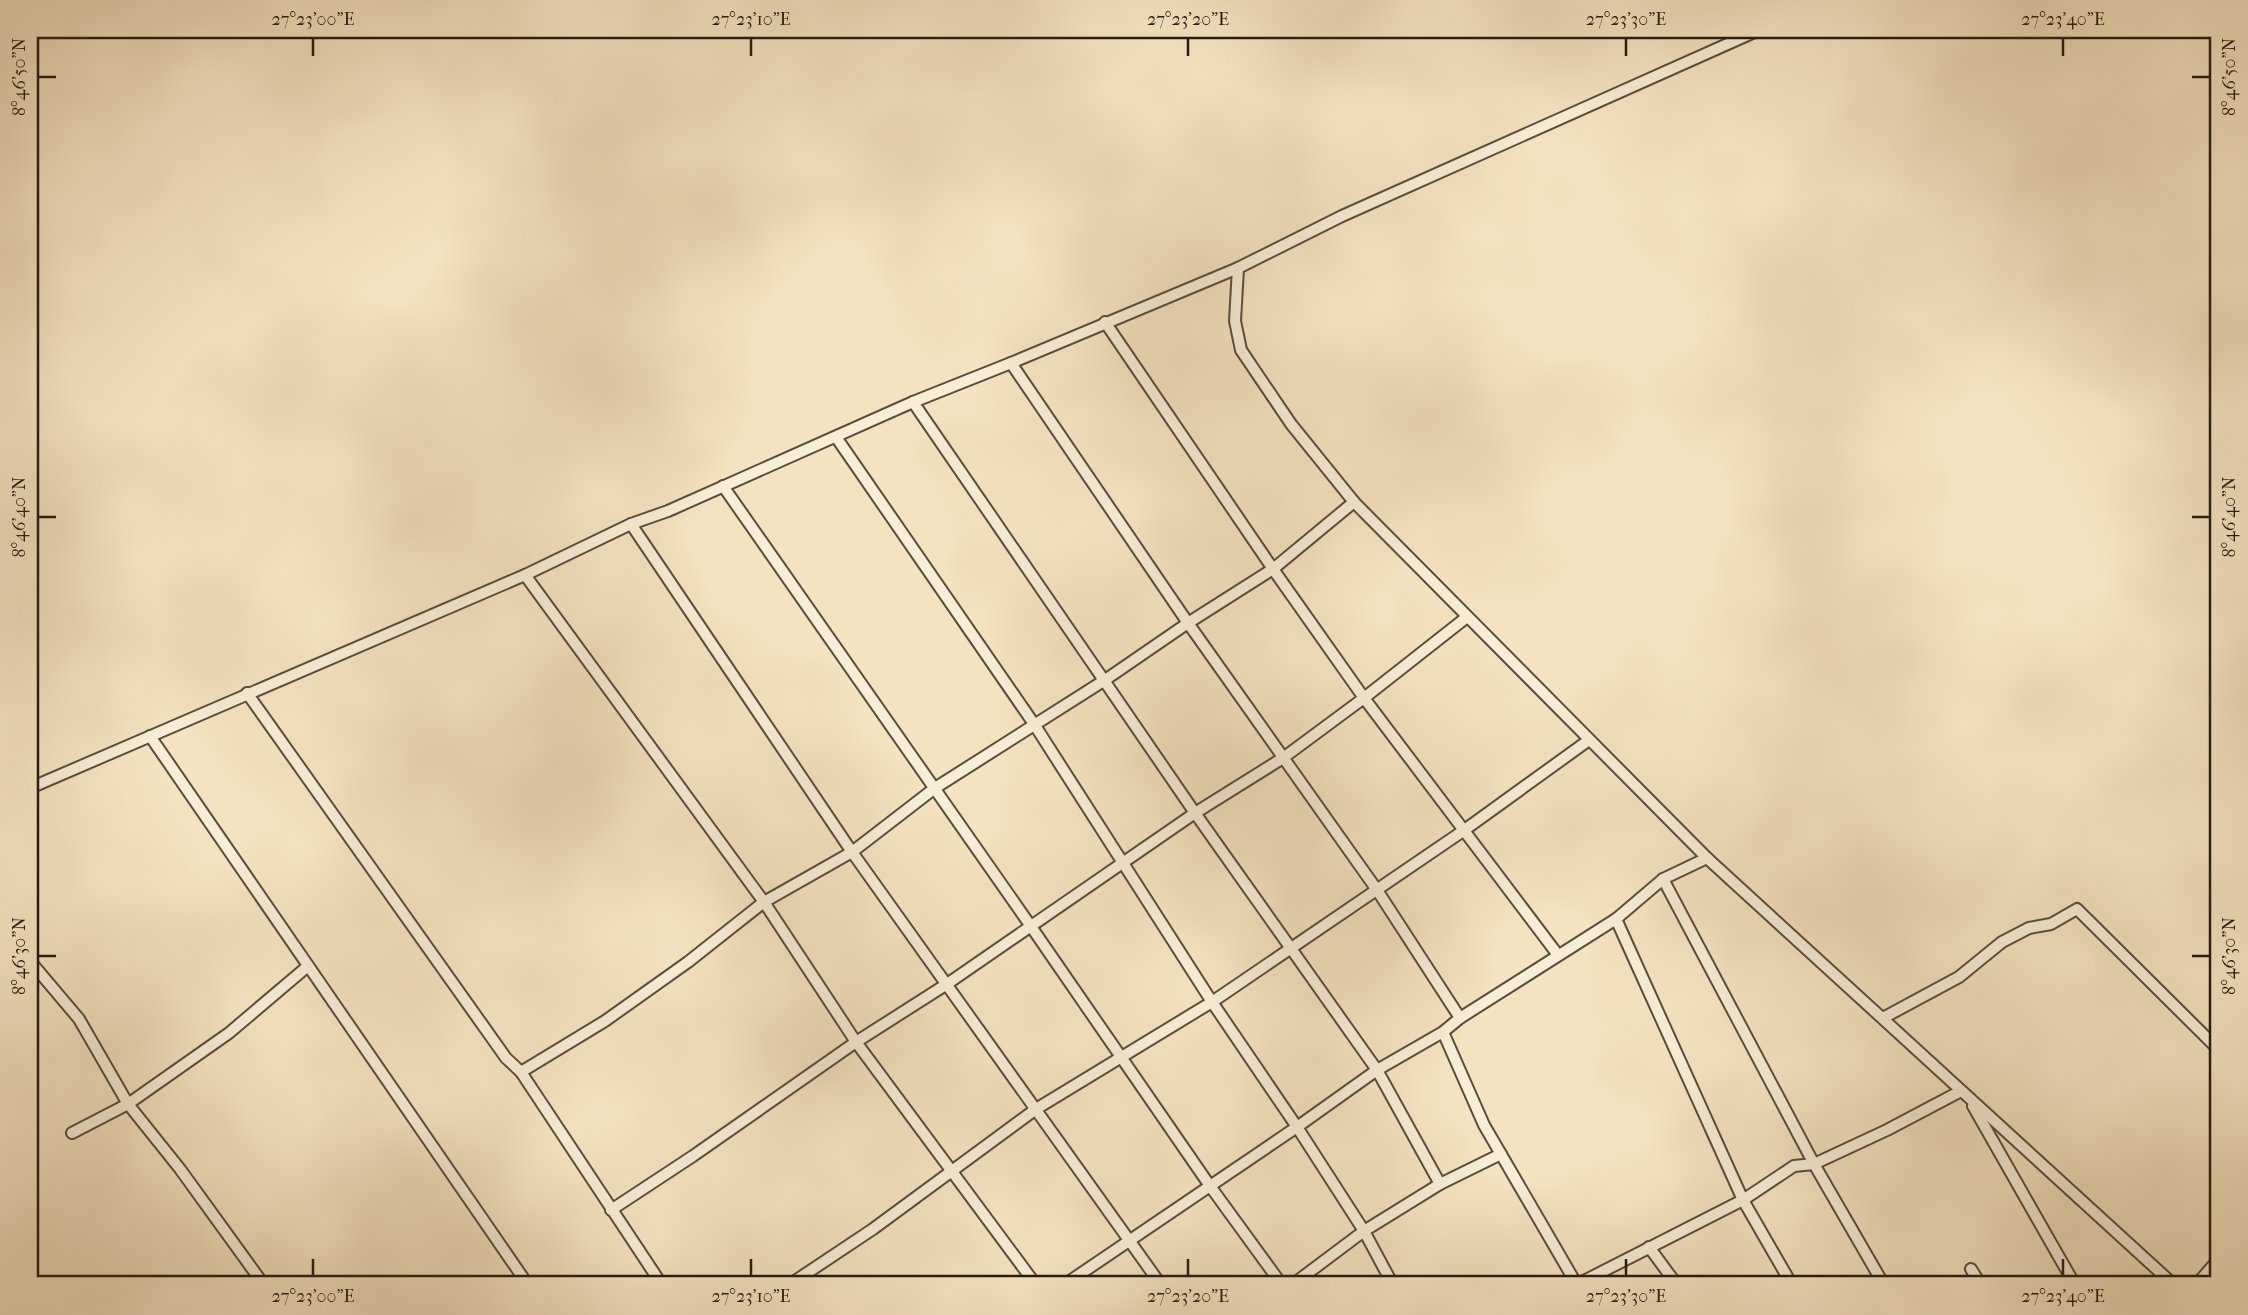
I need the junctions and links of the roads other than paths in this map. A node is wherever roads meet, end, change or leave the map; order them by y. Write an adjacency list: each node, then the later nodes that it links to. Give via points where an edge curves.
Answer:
1 (1759, 30): 2 (street, via 1342,216)
2 (1238, 268): 3 (street); 8 (street, via 1235,321 1241,350 1291,424)
3 (1105, 322): 4 (street); 10 (street)
4 (1011, 363): 5 (street); 13 (street)
5 (913, 402): 6 (street); 14 (street)
6 (836, 437): 7 (street); 17 (street)
7 (723, 486): 9 (street); 22 (street)
8 (1354, 502): 10 (street); 12 (street)
9 (631, 524): 11 (street); 25 (street)
10 (1273, 569): 13 (street); 16 (street)
11 (525, 575): 15 (street); 30 (street)
12 (1467, 617): 16 (street); 19 (street)
13 (1188, 623): 14 (street); 20 (street)
14 (1105, 680): 17 (street); 23 (street)
15 (247, 693): 18 (street); 46 (street, via 506,1058)
16 (1364, 698): 20 (street); 24 (street)
17 (1034, 724): 22 (street); 27 (street)
18 (150, 736): 21 (street); 36 (street)
19 (1589, 740): 24 (street); 26 (street)
20 (1283, 758): 23 (street); 29 (street)
21 (30, 788)
22 (935, 788): 25 (street); 32 (street)
23 (1195, 813): 27 (street); 33 (street)
24 (1463, 831): 29 (street); 34 (street)
25 (852, 852): 30 (street); 37 (street)
26 (1707, 858): 28 (street); 40 (street)
27 (1122, 864): 32 (street); 38 (street)
28 (1663, 879): 31 (street); 53 (street)
29 (1377, 890): 33 (street); 39 (street)
30 (764, 902): 42 (street); 46 (street, via 615,1014)
31 (1616, 919): 34 (street); 57 (street)
32 (1030, 925): 37 (street); 44 (street)
33 (1290, 948): 38 (street); 45 (street)
34 (1558, 955): 39 (street)
35 (30, 961): 48 (street, via 79,1019)
36 (308, 966): 48 (street, via 229,1033); 65 (street)
37 (947, 984): 42 (street); 49 (street)
38 (1212, 1002): 44 (street); 50 (street)
39 (1460, 1018): 41 (street)
40 (1883, 1018): 43 (street, via 1959,977 2003,942 2077,909); 47 (street)
41 (1443, 1032): 45 (street); 52 (street, via 1484,1125)
42 (856, 1042): 54 (street); 58 (street)
43 (2218, 1049)
44 (1120, 1056): 49 (street); 56 (street)
45 (1377, 1070): 50 (street); 55 (street)
46 (521, 1072): 58 (street)
47 (1965, 1094): 53 (street); 79 (street); 80 (street)
48 (128, 1104): 51 (street); 64 (street)
49 (1036, 1109): 54 (street); 60 (street)
50 (1297, 1127): 56 (street); 59 (street)
51 (72, 1133)
52 (1502, 1154): 55 (street); 74 (street)
53 (1814, 1164): 57 (street, via 1794,1166); 77 (street)
54 (953, 1171): 67 (street); 68 (street)
55 (1440, 1184): 59 (street)
56 (1210, 1186): 60 (street); 71 (street)
57 (1743, 1200): 61 (street); 76 (street)
58 (611, 1210): 66 (street)
59 (1364, 1231): 72 (street); 73 (street)
60 (1128, 1241): 69 (street); 70 (street)
61 (1649, 1247): 74 (street); 75 (street)
62 (2218, 1260): 81 (street)
63 (1971, 1269): 78 (street)
64 (264, 1285)
65 (528, 1285)
66 (662, 1285)
67 (789, 1285)
68 (1036, 1285)
69 (1064, 1285)
70 (1161, 1285)
71 (1282, 1285)
72 (1292, 1285)
73 (1393, 1285)
74 (1576, 1285)
75 (1677, 1285)
76 (1792, 1285)
77 (1884, 1285)
78 (1981, 1285)
79 (2075, 1285)
80 (2174, 1285)
81 (2196, 1285)

